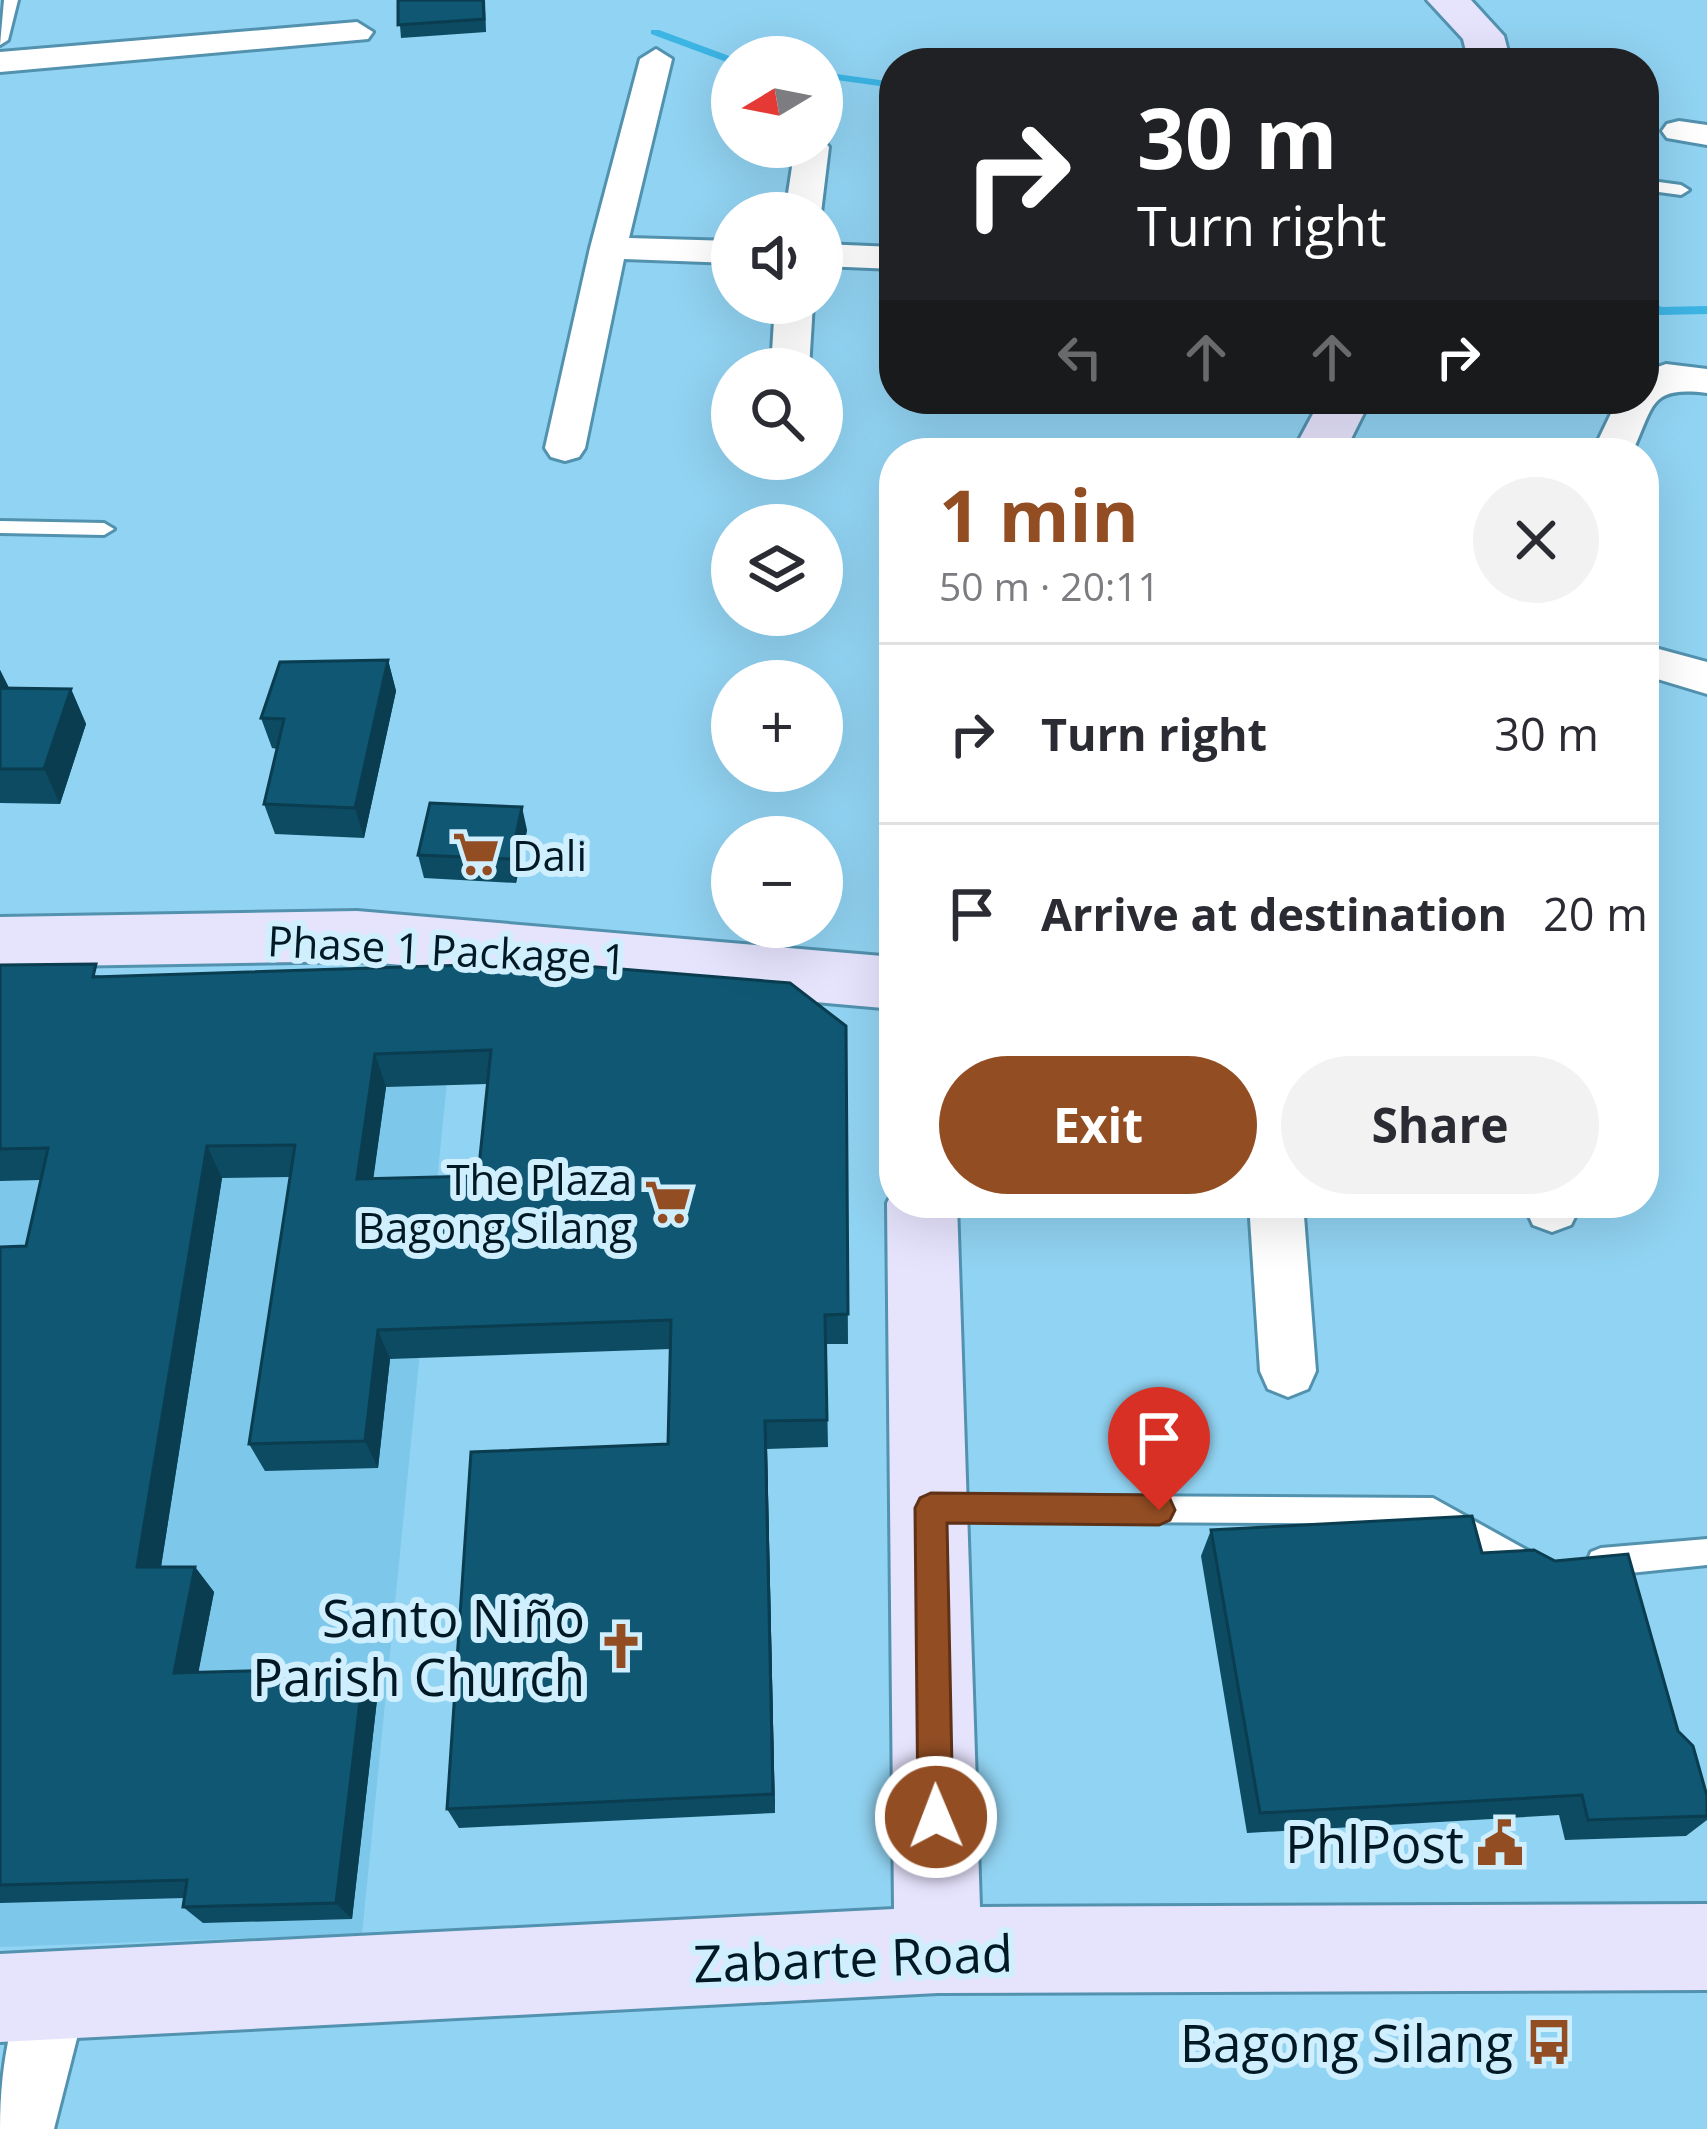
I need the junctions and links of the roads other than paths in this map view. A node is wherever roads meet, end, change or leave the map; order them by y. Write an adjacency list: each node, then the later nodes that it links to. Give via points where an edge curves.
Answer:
1 (11, 0): 4 (lane)
2 (1448, 0): 5 (main road)
3 (357, 32): 7 (street)
4 (0, 40)
5 (1486, 48)
6 (656, 59): 10 (street)
7 (0, 62)
8 (1659, 187): 9 (lane)
9 (1681, 190)
10 (608, 248): 11 (street); 16 (street)
11 (711, 251)
12 (843, 256): 13 (street)
13 (879, 257)
14 (1659, 380): 15 (street)
15 (1707, 381)
16 (565, 448)
17 (0, 527): 18 (lane)
18 (104, 529)
19 (1659, 664): 20 (street)
20 (1707, 678)
21 (0, 942): 22 (main road, Phase 1 Package 1, via 357,936)
22 (879, 981)
23 (922, 1218): 26 (main road)
24 (1277, 1218): 25 (street)
25 (1288, 1371)
26 (931, 1508): 27 (lane, via 1433,1511 1534,1569); 29 (main road)
27 (1707, 1552)
28 (1707, 1947): 29 (main road, Zabarte Road)
29 (938, 1950): 30 (main road, Zabarte Road)
30 (27, 1997): 31 (street)
31 (19, 2129)

